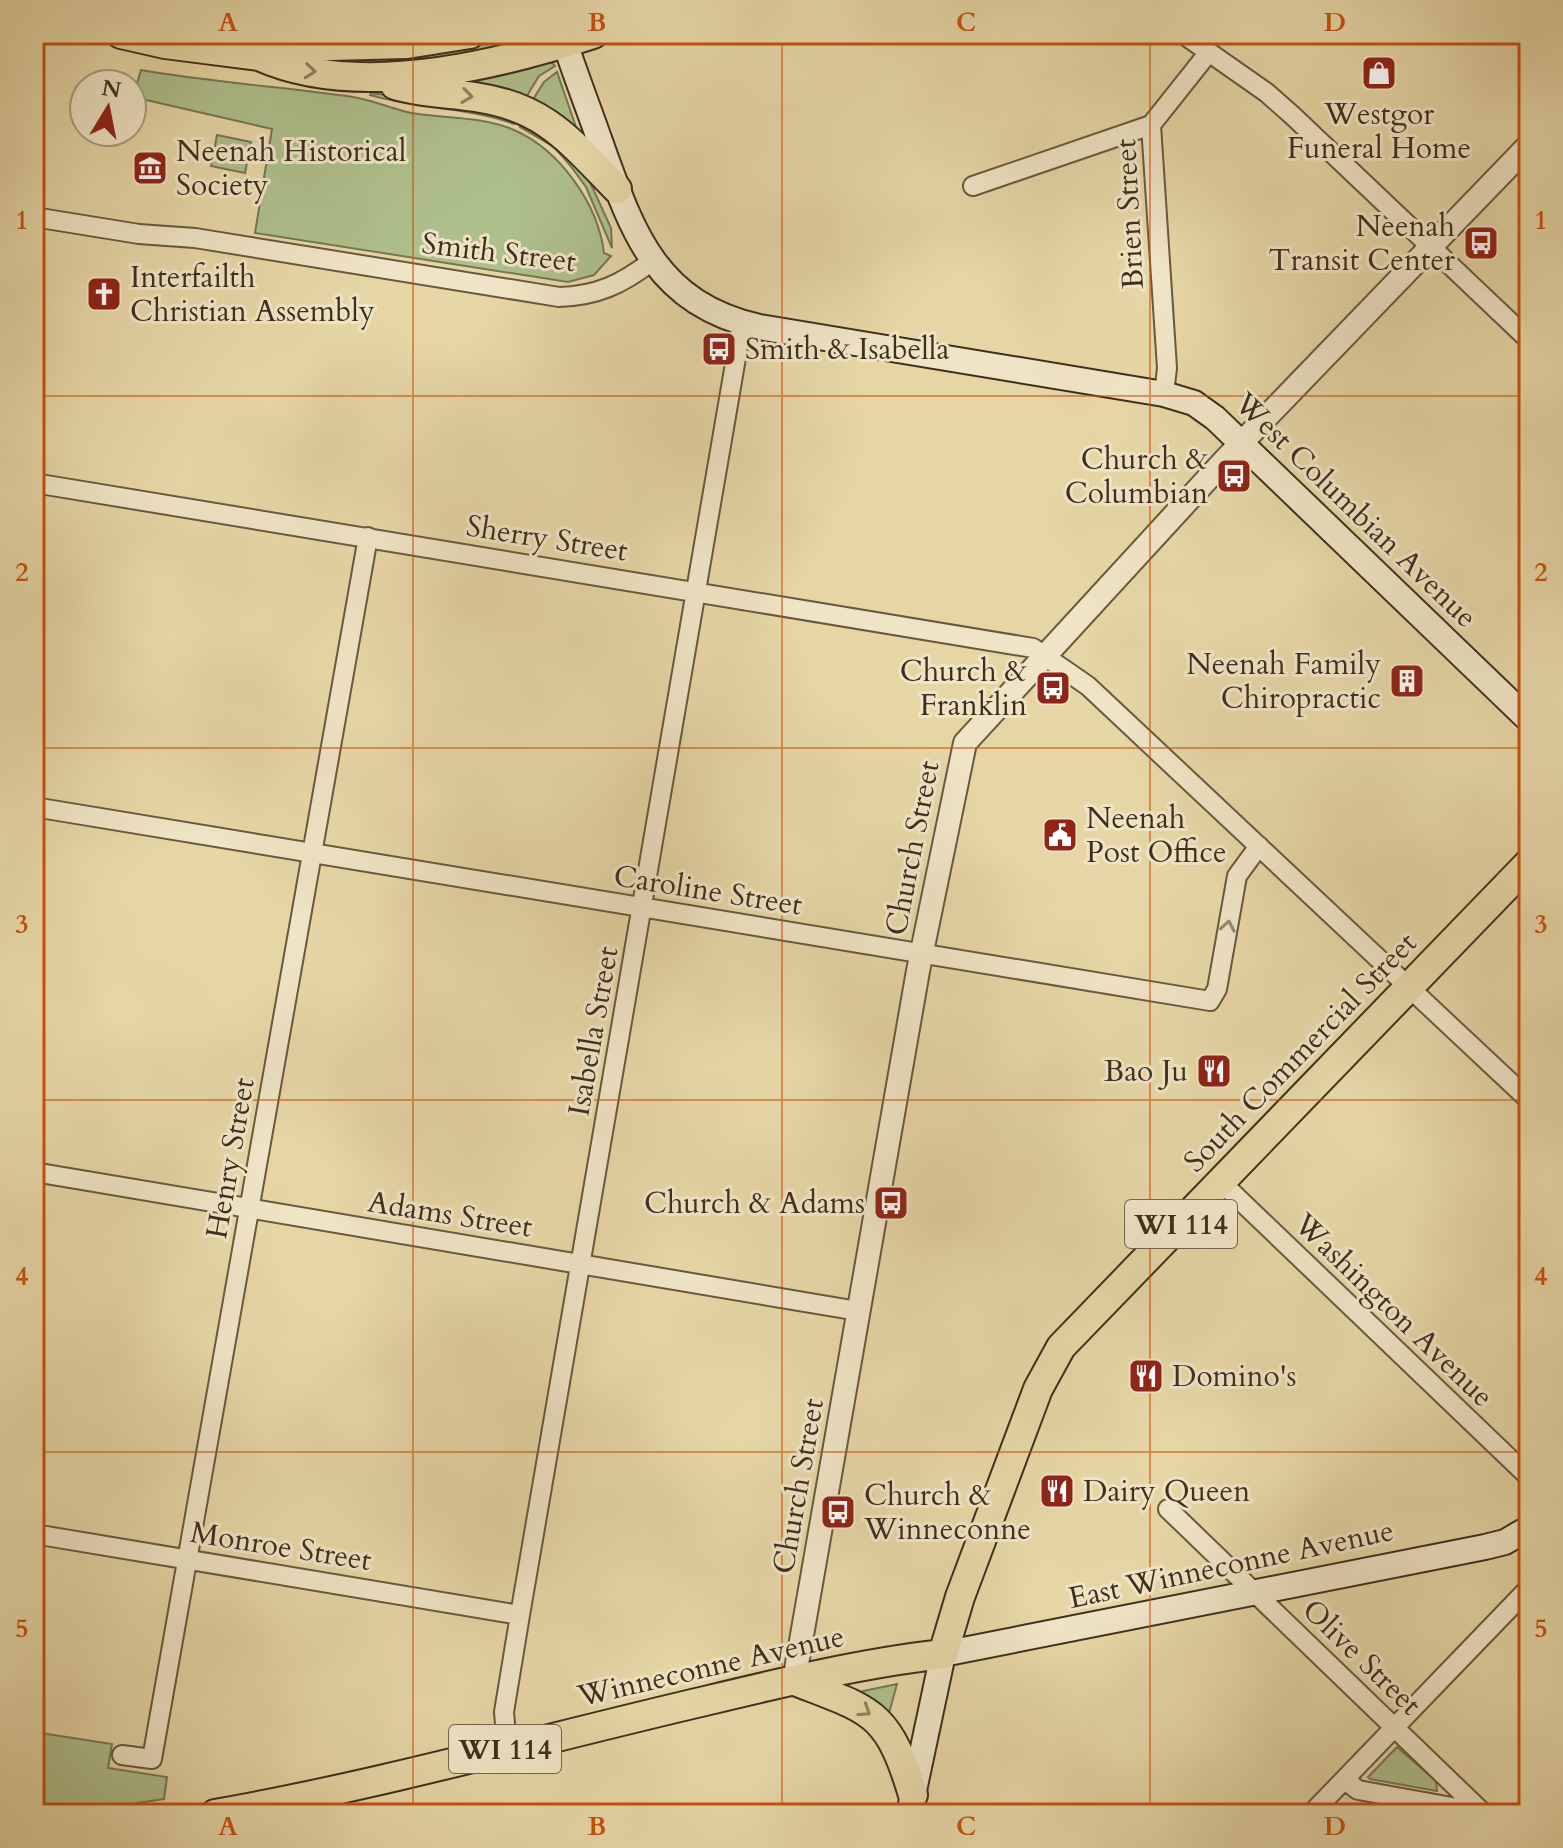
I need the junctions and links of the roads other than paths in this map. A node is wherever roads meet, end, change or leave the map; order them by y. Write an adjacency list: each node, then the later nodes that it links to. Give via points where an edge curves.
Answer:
1 (121, 34): 7 (main road)
2 (470, 34): 7 (main road, via 407,44 291,47)
3 (593, 34): 5 (main road)
4 (1183, 34): 6 (street)
5 (564, 39): 8 (main road, via 472,66); 12 (main road)
6 (1209, 52): 9 (street, Brien Street); 14 (street, via 1267,93)
7 (259, 56): 8 (main road, one-way to 8, via 288,69)
8 (363, 76): 12 (main road, one-way to 12, via 402,88 524,108 558,128)
9 (1151, 125): 11 (street); 18 (street, Brien Street, via 1167,368)
10 (1529, 145): 14 (street, Church Street)
11 (973, 186)
12 (617, 189): 15 (main road)
13 (34, 217): 15 (street, Smith Street, via 559,297 616,286)
14 (1431, 247): 17 (street); 19 (street, Church Street)
15 (652, 261): 16 (main road, via 689,297)
16 (742, 323): 18 (main road); 22 (street, Isabella Street)
17 (1529, 340)
18 (1164, 394): 19 (main road, West Columbian Avenue, via 1204,409)
19 (1241, 444): 23 (street, Church Street); 24 (main road, West Columbian Avenue)
20 (34, 483): 21 (street, Sherry Street)
21 (368, 537): 22 (street, Sherry Street); 27 (street, Henry Street)
22 (697, 591): 23 (street, Sherry Street, via 1017,643); 29 (street, Isabella Street)
23 (1048, 656): 26 (street, Sherry Street, via 1088,686); 30 (street, Church Street, via 960,753)
24 (1529, 720)
25 (34, 807): 27 (street, Caroline Street)
26 (1259, 846): 30 (street, Caroline Street, one-way to 26, via 1210,1001 1217,989 1237,876); 31 (street, Sherry Street)
27 (312, 853): 29 (street, Caroline Street); 35 (street, Henry Street)
28 (1529, 863): 31 (main road, South Commercial Street / WI 114)
29 (643, 908): 30 (street, Caroline Street); 36 (street, Isabella Street)
30 (922, 954): 37 (street, Church Street)
31 (1411, 988): 32 (street, Sherry Street); 34 (main road, South Commercial Street / WI 114)
32 (1529, 1100)
33 (34, 1172): 35 (street, Adams Street)
34 (1222, 1183): 38 (street, Washington Avenue); 47 (main road, South Commercial Street / WI 114, via 1050,1363)
35 (250, 1209): 36 (street, Adams Street); 43 (street, Henry Street)
36 (582, 1264): 37 (street, Adams Street); 46 (street, Isabella Street)
37 (858, 1311): 48 (street, Church Street)
38 (1529, 1477)
39 (1168, 1509): 45 (street, Olive Street)
40 (1529, 1528): 42 (main road, East Winneconne Avenue)
41 (34, 1534): 43 (street, Monroe Street)
42 (1517, 1545): 45 (main road, East Winneconne Avenue)
43 (187, 1559): 46 (street, Monroe Street); 51 (street, Henry Street, via 152,1759)
44 (1529, 1588): 49 (street)
45 (1254, 1592): 47 (main road, East Winneconne Avenue); 49 (street, Olive Street)
46 (520, 1615): 50 (street, Isabella Street, via 504,1712)
47 (943, 1654): 48 (main road, Winneconne Avenue / WI 114); 53 (main road, South Commercial Street)
48 (794, 1681): 50 (main road, Winneconne Avenue / WI 114); 53 (main road, one-way to 53, via 872,1714 899,1750)
49 (1397, 1729): 52 (street); 54 (street, Olive Street)
50 (507, 1748): 55 (main road, Winneconne Avenue / WI 114)
51 (122, 1755)
52 (1345, 1780): 54 (street, via 1358,1790); 56 (street)
53 (911, 1804)
54 (1487, 1813)
55 (215, 1814)
56 (1311, 1814)

